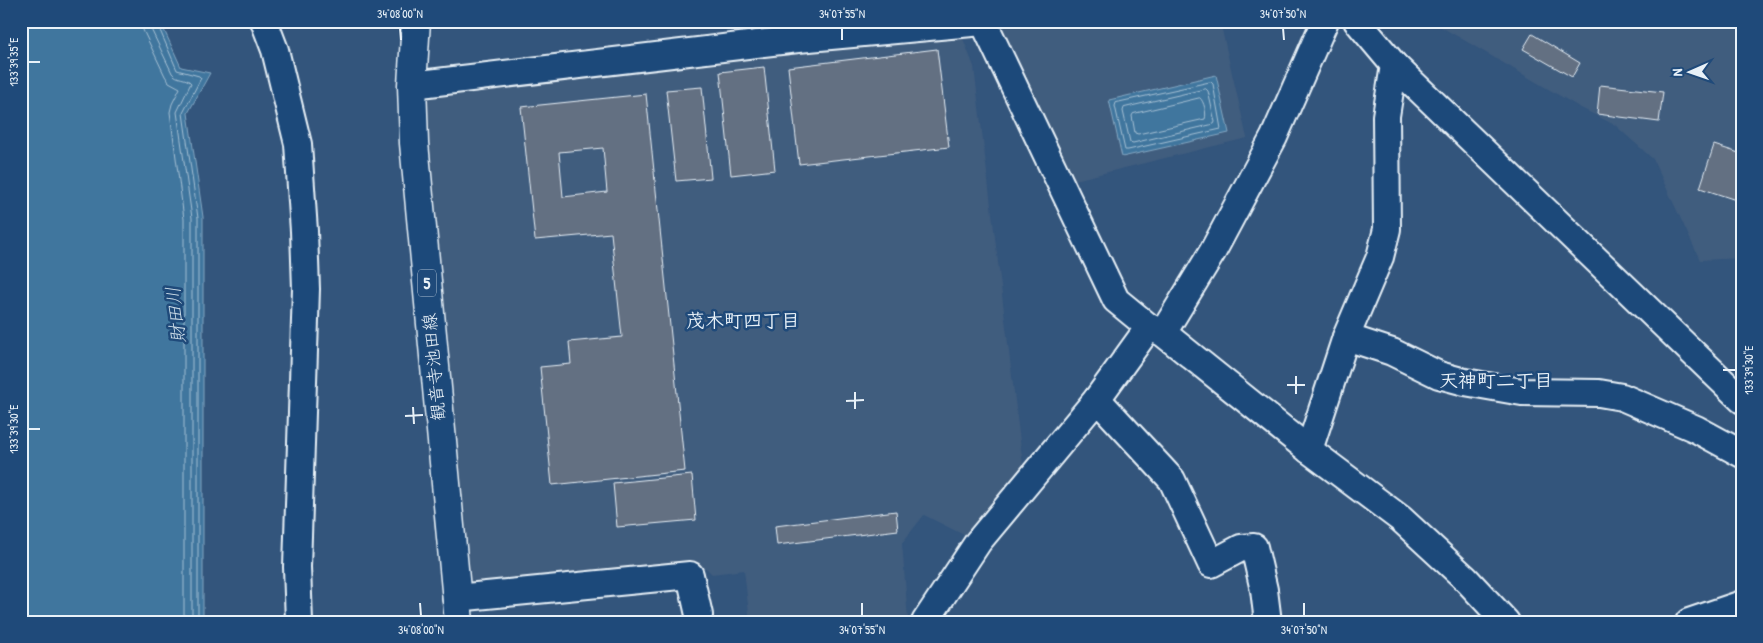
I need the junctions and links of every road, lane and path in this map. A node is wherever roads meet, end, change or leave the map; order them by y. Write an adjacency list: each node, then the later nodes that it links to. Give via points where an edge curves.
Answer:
1 (264, 21): 17 (street, via 275,50 298,144 304,231 306,289 297,567)
2 (416, 21): 8 (main road, 観音寺池田線 / 5)
3 (1325, 21): 9 (street, via 1274,137 1213,251)
4 (1357, 21): 7 (street)
5 (983, 22): 6 (street); 9 (street, via 1116,300)
6 (793, 30): 8 (street)
7 (1394, 65): 10 (street, via 1386,116 1387,229 1380,257); 12 (street)
8 (412, 85): 16 (main road, 観音寺池田線 / 5, via 414,143)
9 (1156, 330): 11 (street); 13 (street)
10 (1346, 337): 13 (street); 14 (street, via 1392,352 1439,375 1466,382 1522,392 1599,393 1622,397 1696,429)
11 (1097, 398): 19 (street, via 978,542); 20 (street, via 1172,480 1211,564 1241,548 1254,548)
12 (1742, 400)
13 (1309, 450): 21 (street, via 1401,519 1466,579)
14 (1742, 454)
15 (1742, 604): 22 (street)
16 (457, 610): 18 (street, via 690,575)
17 (299, 622)
18 (698, 622)
19 (925, 622)
20 (1268, 622)
21 (1506, 622)
22 (1689, 622)

